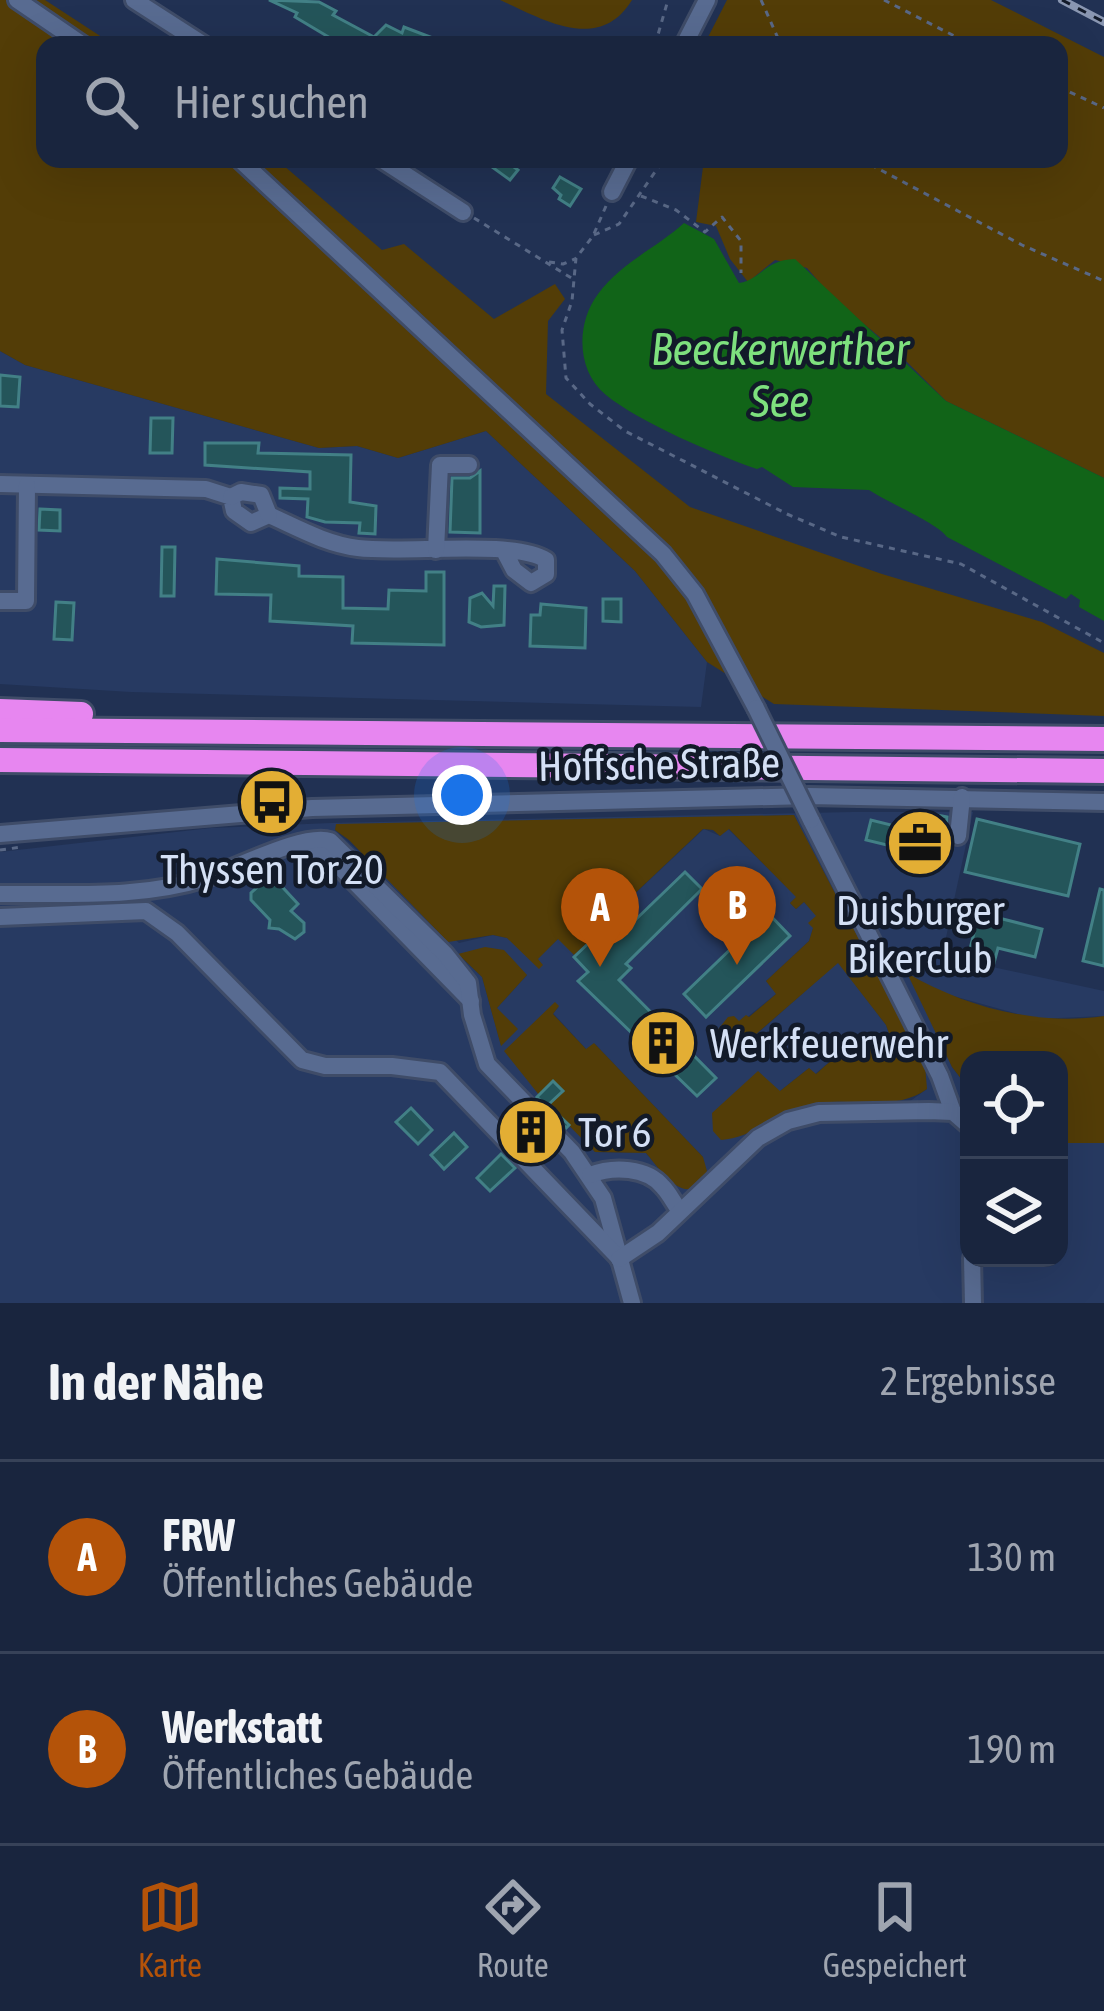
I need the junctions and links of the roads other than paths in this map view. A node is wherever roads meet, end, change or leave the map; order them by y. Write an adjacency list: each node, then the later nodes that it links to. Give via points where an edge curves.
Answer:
1 (17, 0): 4 (street)
2 (134, 0): 5 (street)
3 (707, 0): 6 (street)
4 (70, 36)
5 (190, 36)
6 (689, 36)
7 (248, 168): 36 (street, bridge, via 663,554 694,594)
8 (395, 168): 11 (street)
9 (624, 168): 10 (street)
10 (612, 192)
11 (464, 212)
12 (469, 465): 15 (street, via 440,465)
13 (0, 484): 14 (street)
14 (27, 485): 15 (street, via 206,489 231,497 242,519 269,515 328,542); 17 (street, via 26,602)
15 (436, 550): 16 (street)
16 (504, 550)
17 (0, 601)
18 (0, 711): 20 (highway, via 113,716)
19 (0, 730): 20 (highway)
20 (165, 731): 21 (highway)
21 (1104, 739)
22 (0, 760): 23 (highway)
23 (130, 760): 24 (highway); 25 (highway)
24 (1104, 770)
25 (0, 776)
26 (962, 797): 27 (street, Hoffsche Straße); 28 (street, Hoffsche Straße, via 312,808); 29 (street)
27 (1104, 802)
28 (0, 834)
29 (958, 836)
30 (144, 891): 31 (street); 33 (street); 38 (street, via 296,845 328,855 471,1002 488,1064)
31 (93, 893): 32 (street); 34 (street)
32 (0, 894)
33 (146, 911): 34 (street); 40 (street, via 302,1060 440,1072)
34 (100, 913): 35 (street)
35 (0, 917)
36 (953, 1112): 37 (street); 39 (street, via 839,1112 788,1121 758,1138)
37 (960, 1118)
38 (590, 1175): 39 (street, via 647,1173); 40 (street)
39 (680, 1211): 40 (street)
40 (619, 1259): 42 (street)
41 (972, 1267): 43 (street)
42 (632, 1303)
43 (974, 1303)

